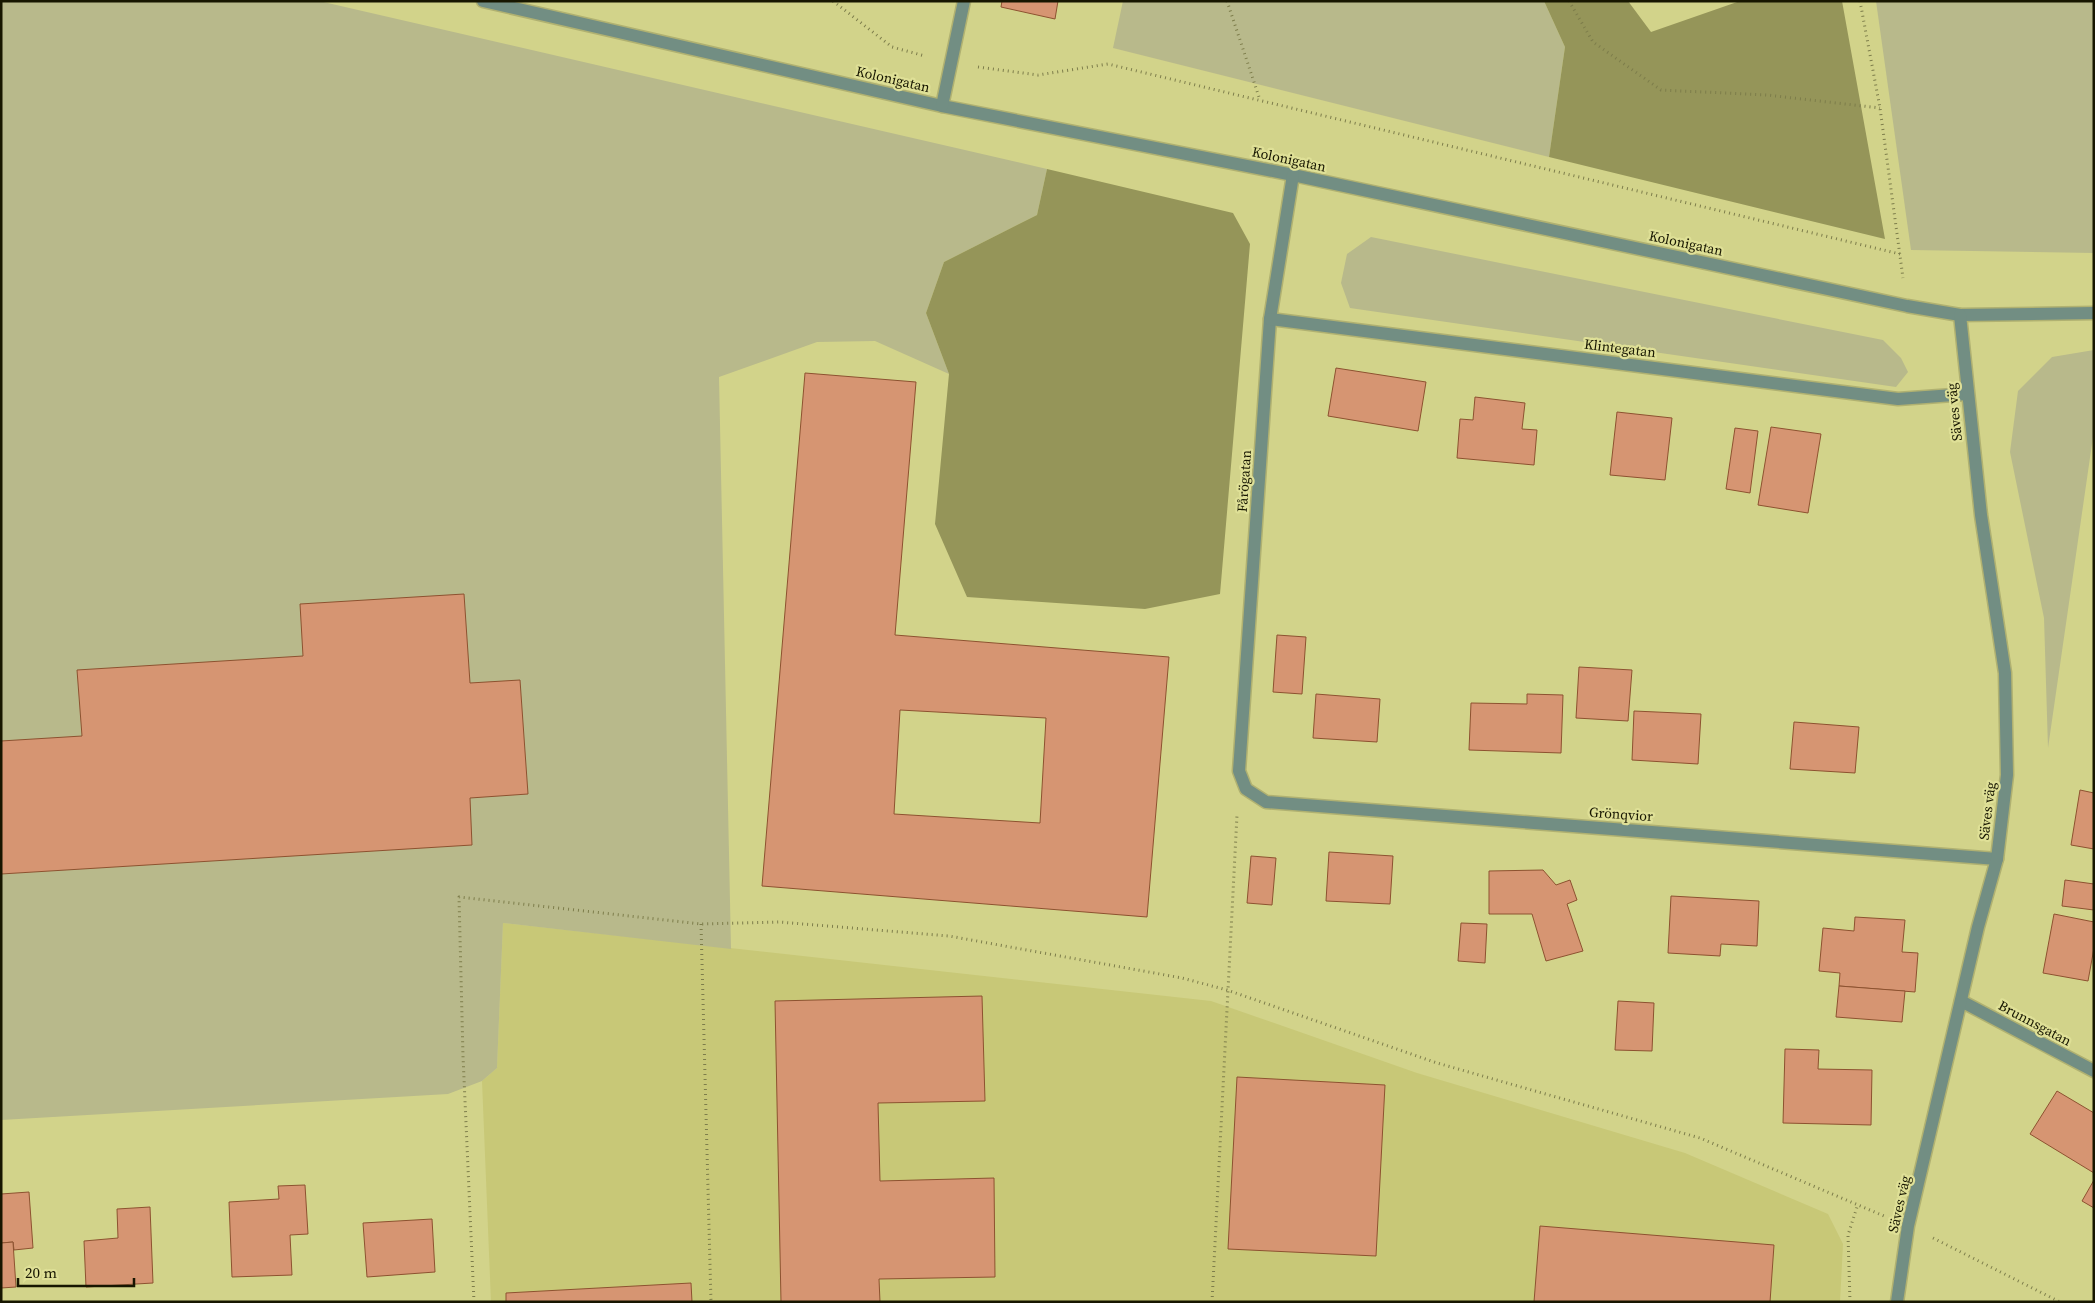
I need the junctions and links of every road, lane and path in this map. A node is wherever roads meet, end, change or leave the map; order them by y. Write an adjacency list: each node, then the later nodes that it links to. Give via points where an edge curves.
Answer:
1 (483, 1): 9 (street, Kolonigatan)
2 (833, 1): 7 (path, via 892,47)
3 (964, 1): 7 (street)
4 (1227, 1): 8 (path)
5 (1570, 1): 10 (path, via 1593,42 1661,90 1767,95)
6 (1860, 1): 10 (path)
7 (951, 63): 8 (path, via 1038,75 1108,64); 9 (street)
8 (1260, 100): 12 (path)
9 (942, 106): 11 (street, Kolonigatan)
10 (1880, 108): 12 (path)
11 (1294, 175): 13 (street, Kolonigatan); 16 (street, Fårögatan)
12 (1900, 254): 13 (path)
13 (1907, 306): 15 (street, Kolonigatan)
14 (2094, 313): 15 (street, Kolonigatan)
15 (1960, 314): 17 (street, Säves väg)
16 (1270, 319): 17 (street, Klintegatan, via 1898,399); 18 (street, Fårögatan, via 1239,771)
17 (1967, 394): 19 (street, Säves väg, via 1981,515 2006,673 2007,775)
18 (1246, 789): 19 (street, Grönqvior, via 1266,802); 21 (path, via 1236,817)
19 (1997, 859): 22 (street, Säves väg)
20 (701, 924): 21 (path, via 779,922 949,936 1182,978); 26 (path, via 459,897 462,1056); 27 (path)
21 (1227, 990): 24 (path, via 1438,1063 1700,1138); 28 (path)
22 (1961, 1001): 23 (street, Brunnsgatan); 25 (street, Säves väg)
23 (2094, 1071)
24 (1858, 1204): 25 (path); 29 (path, via 1848,1235)
25 (1908, 1226): 30 (street, Säves väg); 31 (path)
26 (474, 1302)
27 (711, 1302)
28 (1212, 1302)
29 (1850, 1302)
30 (1897, 1302)
31 (2060, 1302)

